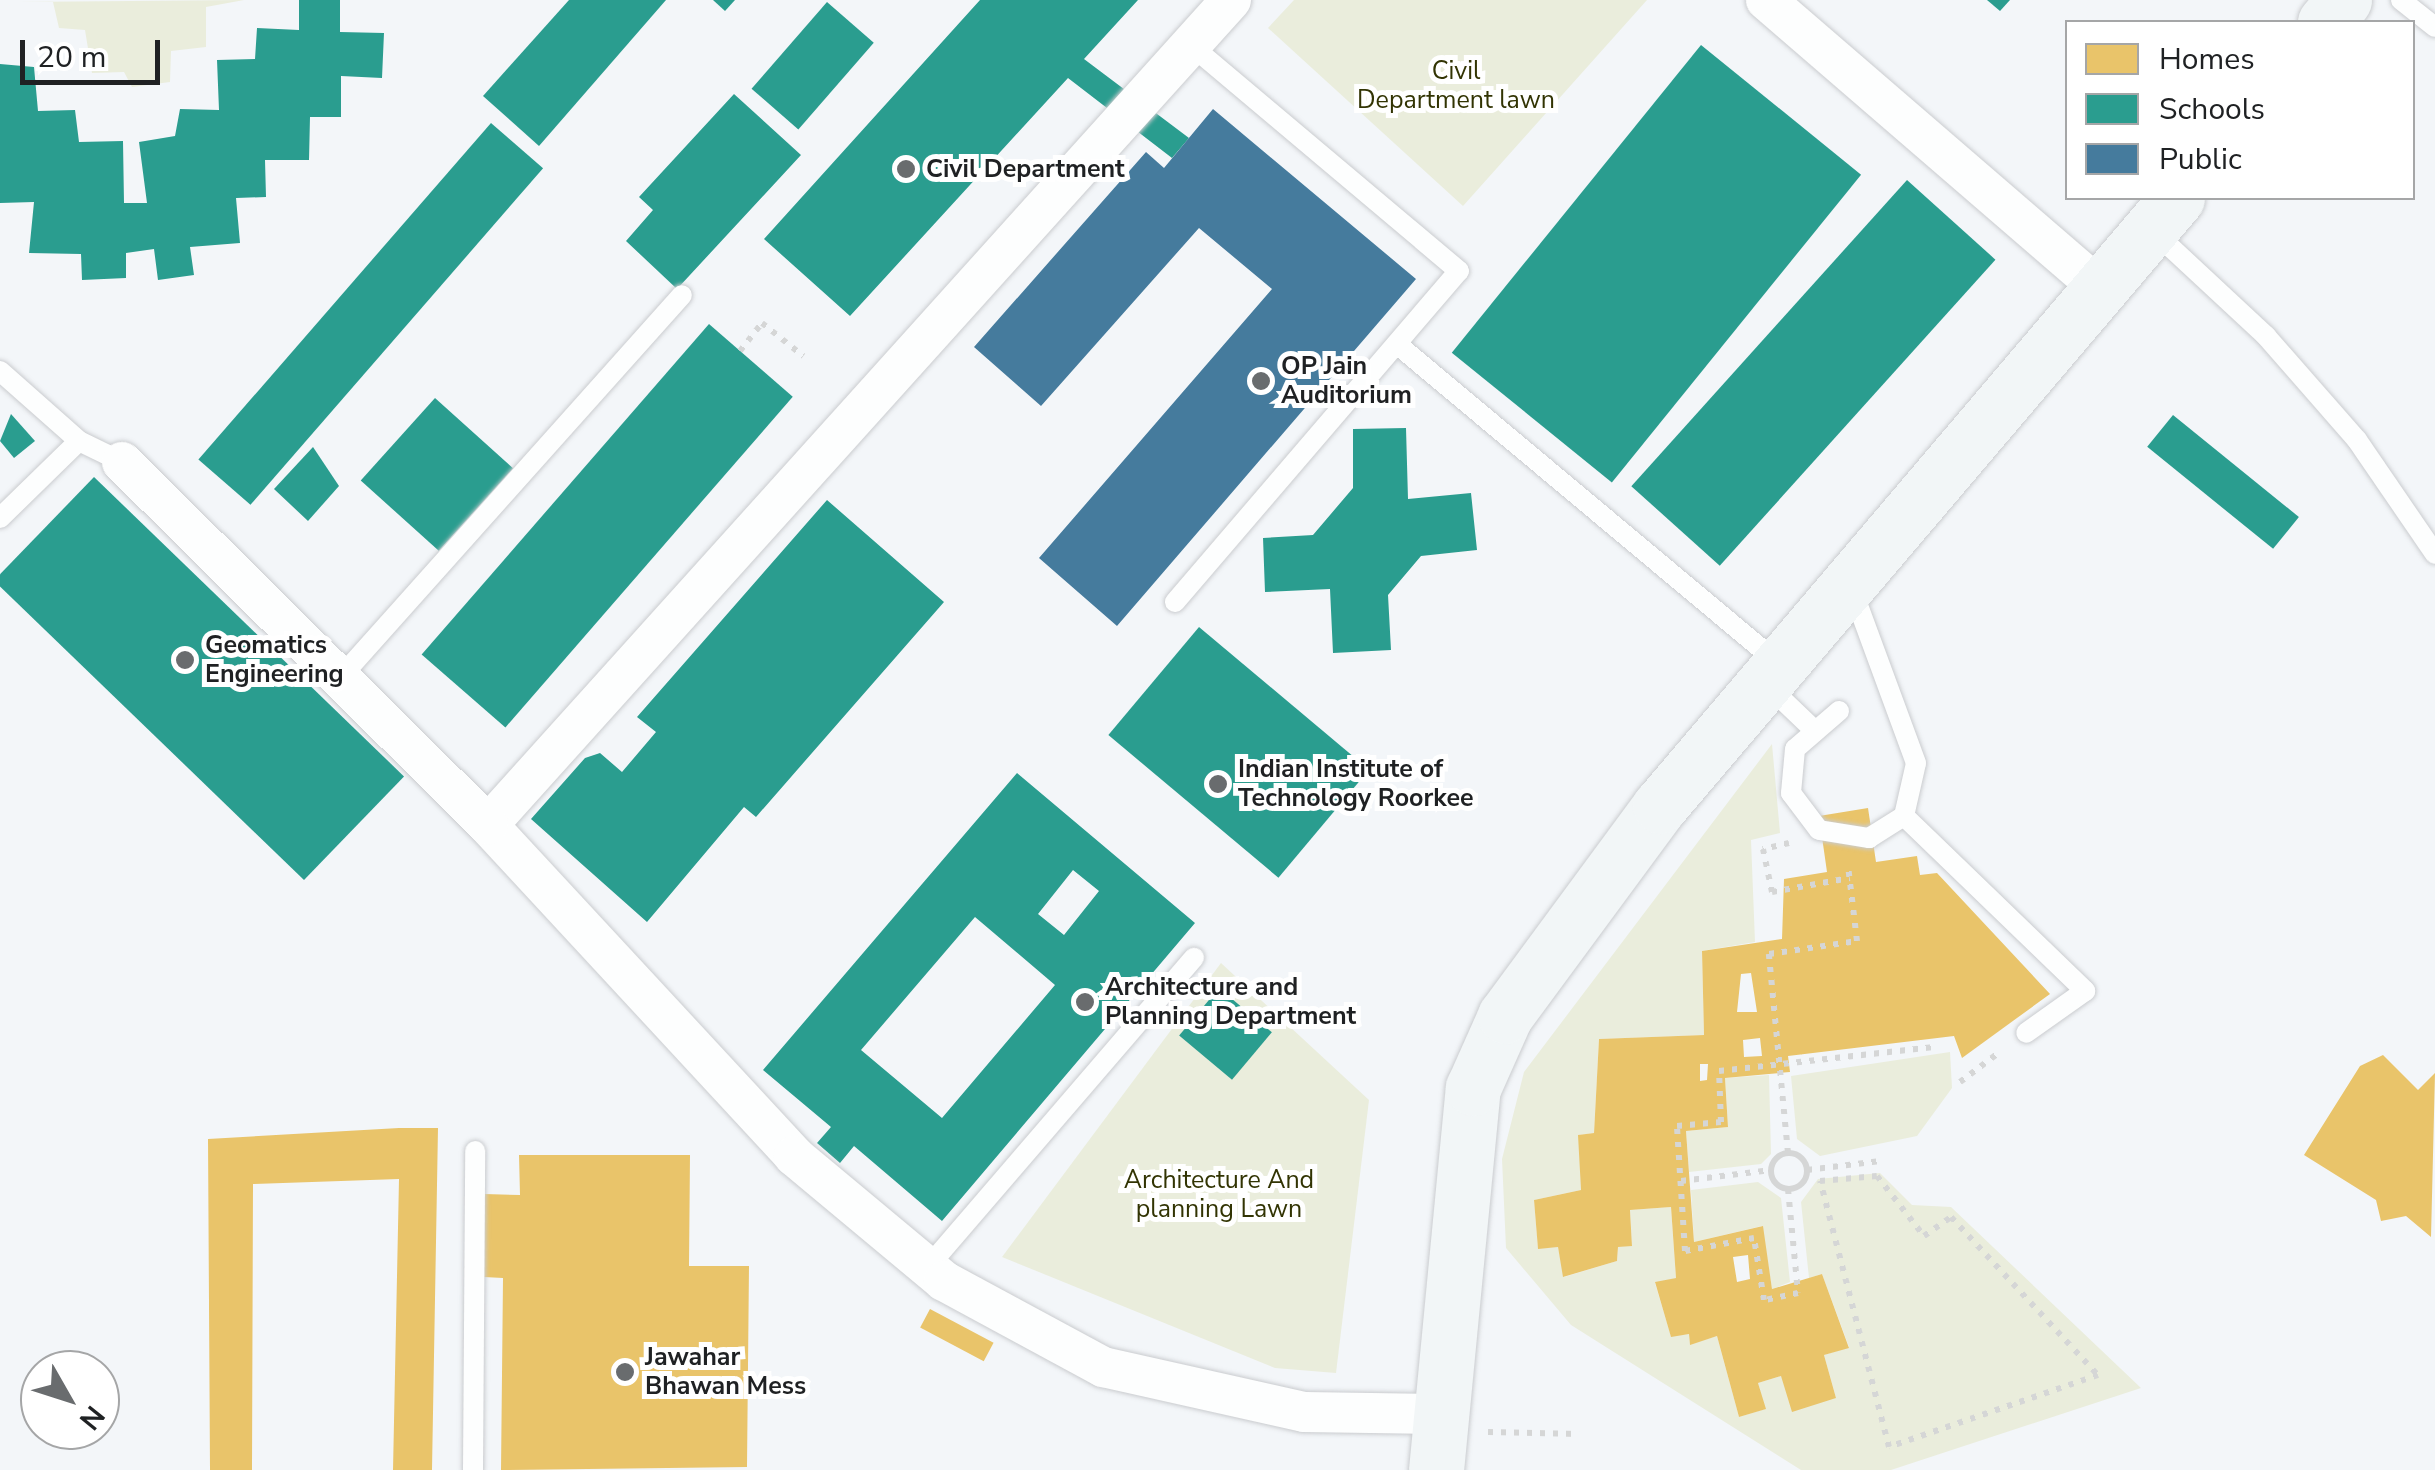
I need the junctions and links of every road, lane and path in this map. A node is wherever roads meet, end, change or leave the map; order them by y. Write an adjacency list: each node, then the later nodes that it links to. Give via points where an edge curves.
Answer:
1 (1230, 0): 7 (street)
2 (1766, 0): 9 (street)
3 (2344, 0): 5 (street)
4 (2401, 0): 6 (lane)
5 (2327, 20)
6 (2435, 26)
7 (1189, 44): 11 (lane, via 1459,272); 26 (street)
8 (2164, 213): 9 (street); 18 (lane, via 2357,440)
9 (2100, 288): 19 (street)
10 (682, 295): 22 (lane)
11 (1398, 344): 20 (lane); 21 (lane)
12 (740, 350): 13 (path, via 762,323)
13 (802, 356)
14 (0, 371): 15 (lane)
15 (79, 441): 16 (lane); 17 (lane)
16 (122, 462): 22 (street)
17 (0, 518)
18 (2435, 554)
19 (1850, 582): 21 (street); 25 (lane, via 1916,763)
20 (1175, 602)
21 (1772, 673): 24 (lane); 45 (street, via 1550,946 1484,1052)
22 (338, 680): 26 (street)
23 (1839, 711): 24 (lane)
24 (1812, 728): 27 (lane, via 1795,749 1792,793 1819,830)
25 (1904, 816): 27 (lane, via 1869,838); 31 (lane, via 2085,991)
26 (488, 825): 44 (street, via 794,1156)
27 (1845, 840): 29 (path)
28 (1796, 842): 29 (path, via 1763,849 1772,892)
29 (1850, 878): 33 (path, via 1857,941 1769,954)
30 (1194, 958): 44 (lane)
31 (2026, 1032): 34 (path)
32 (1932, 1047): 33 (path)
33 (1782, 1066): 36 (path); 42 (path, via 1718,1071 1721,1122 1678,1126)
34 (1960, 1082)
35 (476, 1151): 47 (lane)
36 (1788, 1153): 39 (path); 40 (path)
37 (1880, 1161): 38 (path)
38 (1828, 1167): 40 (path); 41 (path)
39 (1771, 1170): 42 (path); 43 (path)
40 (1807, 1170): 43 (path)
41 (1829, 1180): 41 (path, via 1877,1176 1924,1236 1950,1218 2098,1375 1889,1446 1820,1181)
42 (1681, 1181): 43 (path, via 1686,1252 1754,1238 1764,1300 1798,1293)
43 (1788, 1189)
44 (928, 1267): 45 (street, via 1102,1368 1304,1412)
45 (1457, 1423): 46 (path); 48 (street)
46 (1579, 1434)
47 (473, 1470)
48 (1436, 1470)

